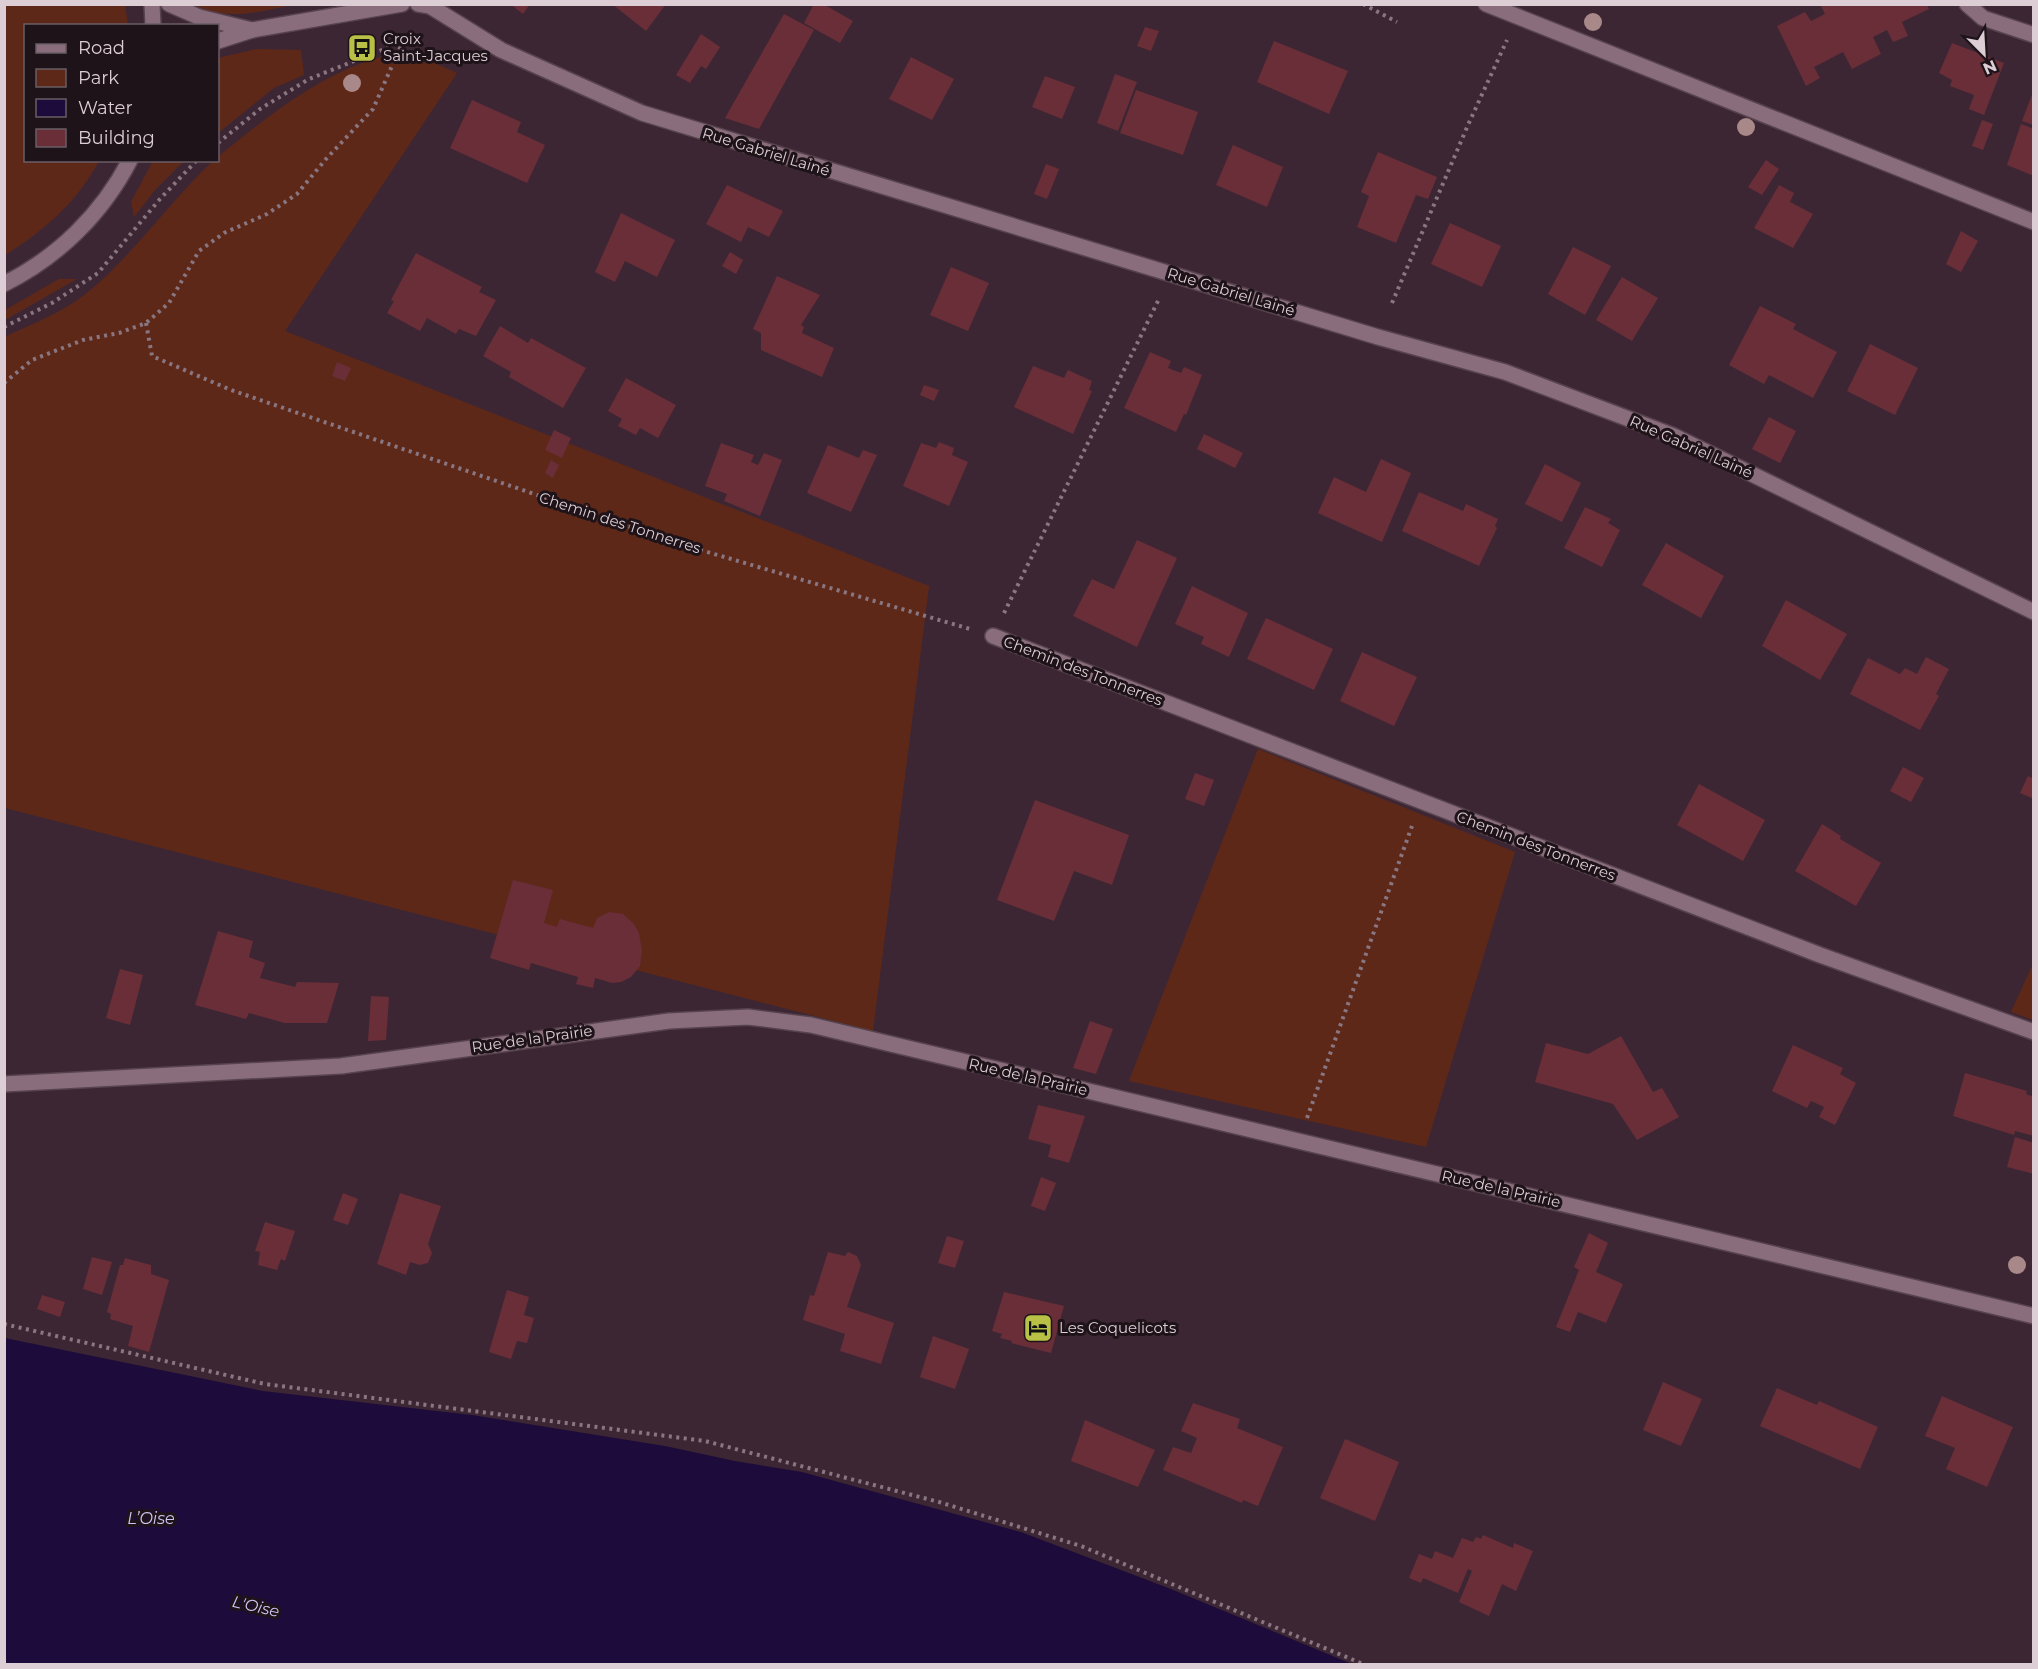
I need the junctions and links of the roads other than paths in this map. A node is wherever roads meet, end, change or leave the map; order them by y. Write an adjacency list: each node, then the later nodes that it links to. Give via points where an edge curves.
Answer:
1 (152, 4): 7 (street)
2 (169, 4): 8 (street, via 199,17)
3 (402, 4): 8 (street)
4 (418, 4): 14 (street, Rue Gabriel Lainé, via 430,6 501,50 642,113 1515,376 1674,436)
5 (1486, 4): 12 (street)
6 (1967, 4): 9 (street, via 1983,18)
7 (153, 24)
8 (252, 30): 10 (street)
9 (2034, 35)
10 (219, 40)
11 (128, 162): 13 (street, via 89,220 45,260)
12 (2034, 222)
13 (4, 284)
14 (2034, 612)
15 (993, 636): 16 (street, Chemin des Tonnerres, via 1820,955)
16 (2034, 1032)
17 (4, 1084): 18 (street, Rue de la Prairie, via 341,1065 669,1021 748,1017 811,1025)
18 (2034, 1316)

